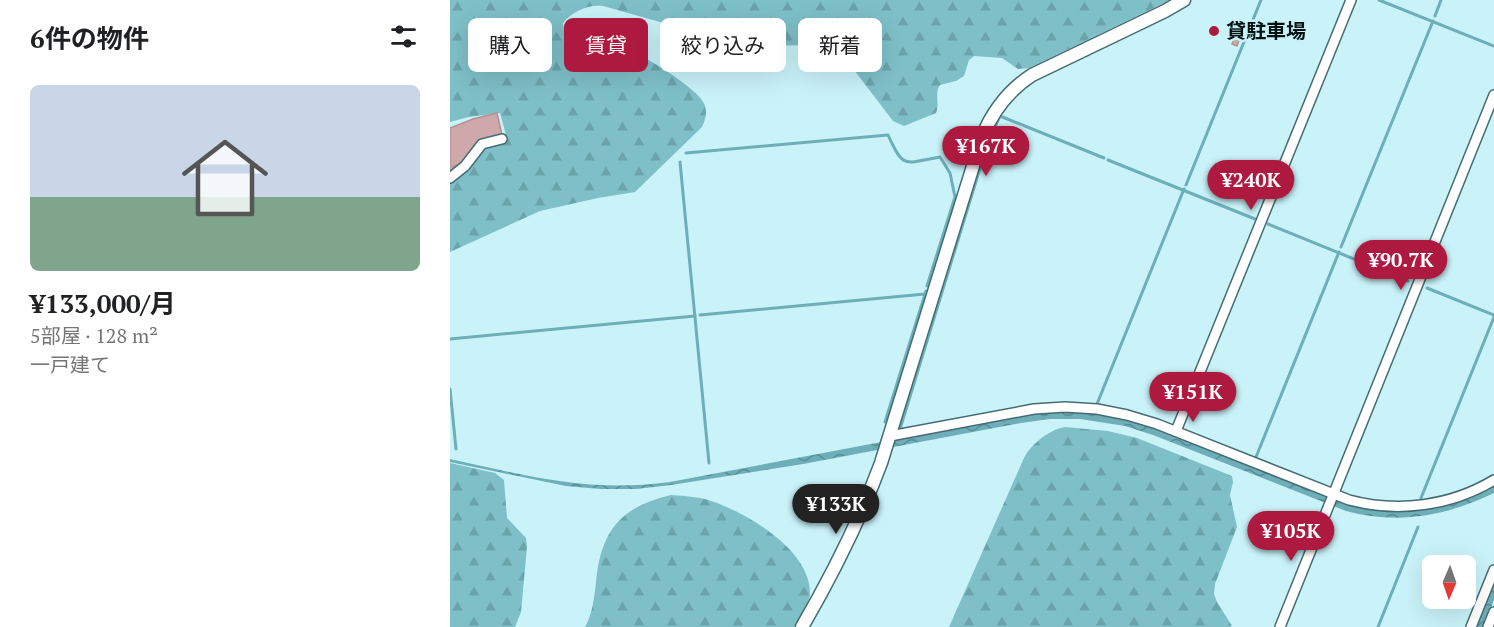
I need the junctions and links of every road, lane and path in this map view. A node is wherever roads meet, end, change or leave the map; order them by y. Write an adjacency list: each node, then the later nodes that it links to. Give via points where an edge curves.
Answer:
1 (1184, 0): 7 (street, via 1032,75 995,110 982,137)
2 (1351, 0): 6 (street)
3 (1494, 95): 9 (street)
4 (502, 139): 5 (street, via 482,144)
5 (450, 178)
6 (1176, 432): 7 (street, via 1120,413 1065,407 1019,411); 9 (street)
7 (888, 441): 12 (street, via 853,533)
8 (1494, 480): 9 (street, via 1459,496 1412,506)
9 (1331, 499): 13 (street)
10 (1494, 570): 14 (street)
11 (1494, 612): 15 (street)
12 (802, 627)
13 (1280, 627)
14 (1471, 627)
15 (1488, 627)

